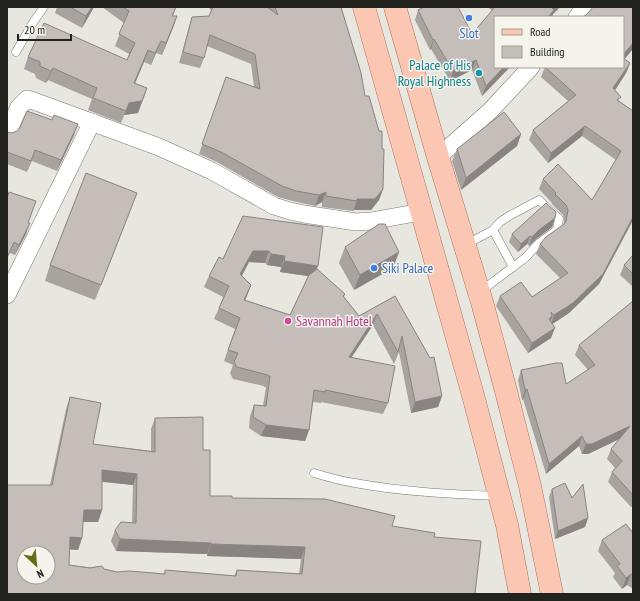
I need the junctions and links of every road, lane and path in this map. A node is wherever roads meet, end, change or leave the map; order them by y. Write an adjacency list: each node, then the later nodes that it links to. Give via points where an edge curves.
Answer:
1 (44, 7): 6 (lane)
2 (364, 7): 11 (main road)
3 (395, 7): 10 (main road)
4 (585, 7): 5 (street)
5 (578, 16)
6 (16, 52)
7 (530, 68): 10 (street, via 490,111)
8 (92, 122): 9 (street, via 27,100 19,107); 11 (street, via 159,146 212,171 274,206 290,211 356,222); 16 (street)
9 (7, 134)
10 (438, 157): 13 (main road)
11 (421, 212): 18 (main road)
12 (493, 230): 13 (lane); 14 (lane); 14 (lane, via 504,219 540,200 559,218 557,230)
13 (464, 245): 15 (main road)
14 (513, 268): 15 (lane)
15 (479, 292): 20 (main road, via 530,486)
16 (7, 295)
17 (314, 473): 18 (lane, via 398,490)
18 (499, 496): 19 (main road)
19 (520, 594)
20 (552, 594)

